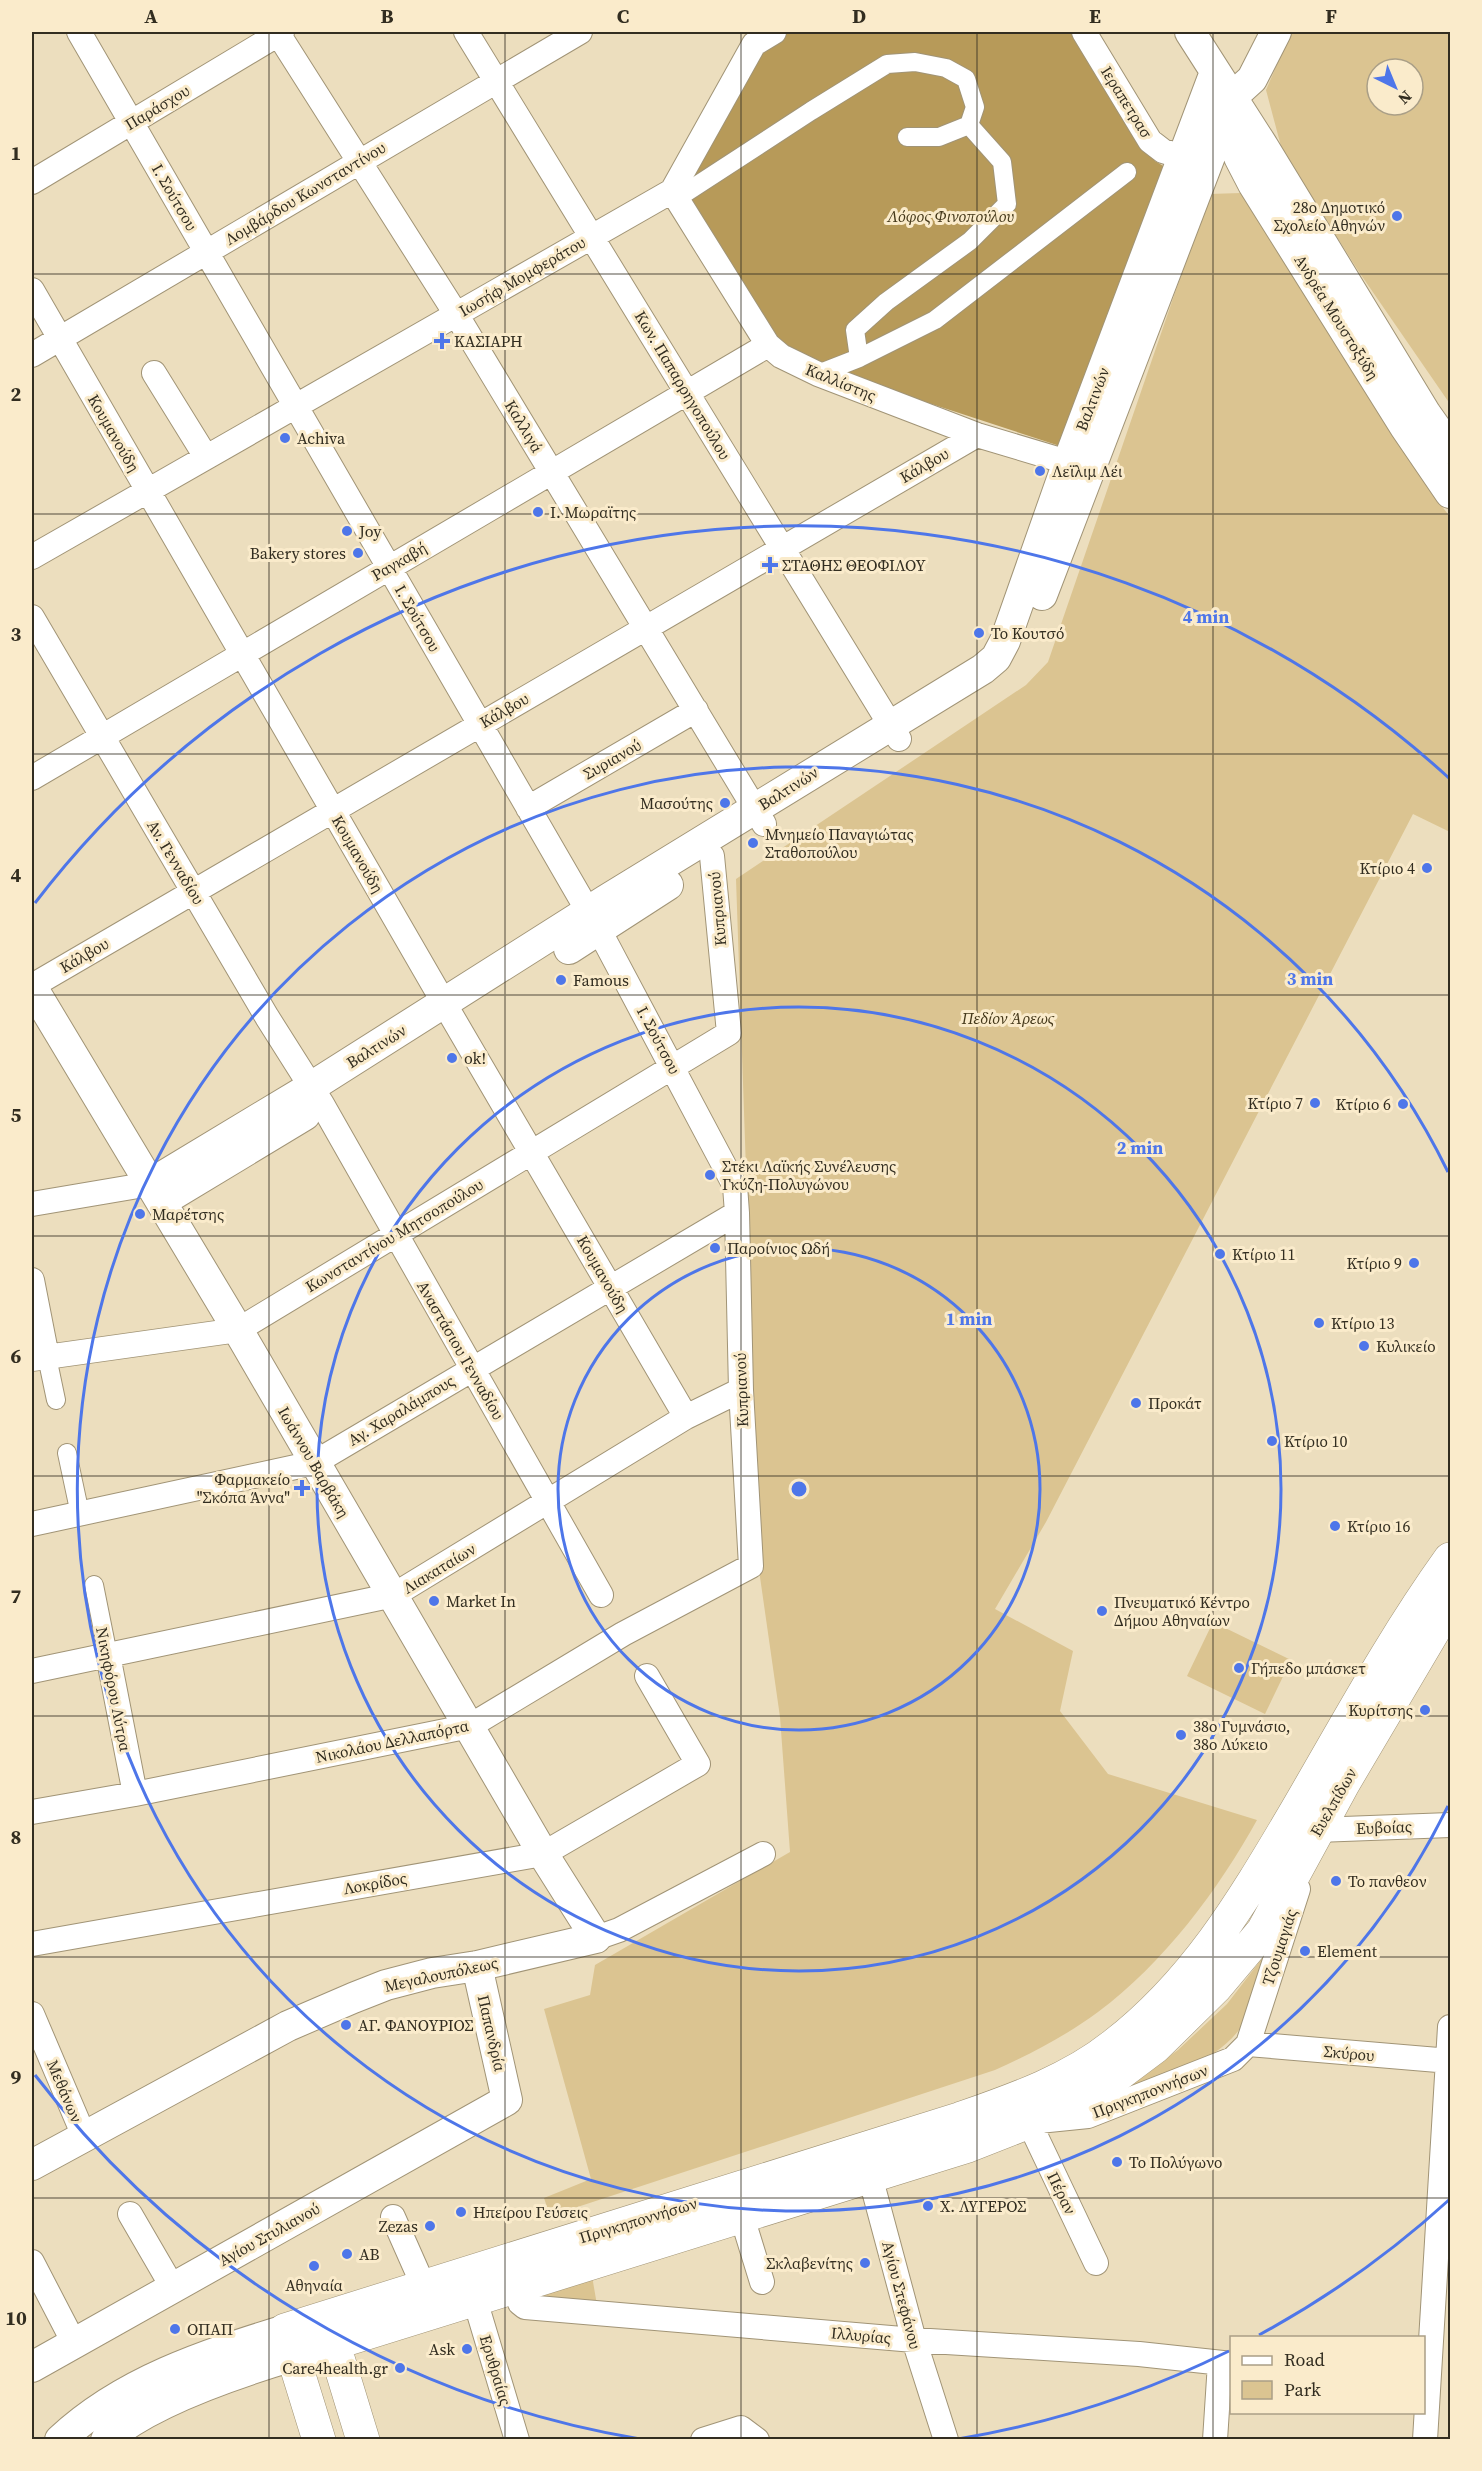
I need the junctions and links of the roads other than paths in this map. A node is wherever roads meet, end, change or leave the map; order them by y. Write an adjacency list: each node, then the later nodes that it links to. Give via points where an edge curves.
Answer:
1 (78, 32): 12 (street, Ι. Σούτσου)
2 (280, 32): 12 (street, Παράσχου); 17 (street, Καλλιγά)
3 (466, 32): 10 (street, Κων. Παπαρρηγοπούλου)
4 (580, 32): 10 (street, Λομβάρδου Κωνσταντίνου)
5 (1084, 32): 16 (street, Ιεραπετρασ, via 1150,141 1163,151)
6 (1190, 32): 9 (street, Ανδρέα Μουστοξύδη)
7 (1276, 32): 11 (street, via 1252,79)
8 (758, 36): 22 (street)
9 (1215, 72): 11 (street, Ανδρέα Μουστοξύδη); 14 (street, Βαλτινών)
10 (496, 81): 17 (street, Λομβάρδου Κωνσταντίνου); 23 (street, Κων. Παπαρρηγοπούλου)
11 (1232, 99): 14 (street); 20 (street, Ανδρέα Μουστοξύδη, via 1239,157); 21 (street, Βαλτινών); 36 (street, Ανδρέα Μουστοξύδη)
12 (131, 122): 19 (street, Παράσχου); 24 (street, Ι. Σούτσου)
13 (969, 125): 15 (street, via 939,137); 22 (street, via 975,107 966,79 946,68 915,62 887,64); 30 (street, via 1002,162 1007,204 970,241 886,302 855,330)
14 (1194, 128): 16 (street, Βαλτινών)
15 (907, 137)
16 (1183, 157): 38 (street, Βαλτινών)
17 (361, 160): 24 (street, Λομβάρδου Κωνσταντίνου); 26 (street, Καλλιγά)
18 (1127, 172): 30 (street, via 935,320)
19 (32, 182)
20 (1253, 184): 21 (street, via 1224,176); 41 (street, Ανδρέα Μουστοξύδη)
21 (1197, 189): 38 (street, Βαλτινών)
22 (674, 195): 23 (street, Ιωσήφ Μομφεράτου); 28 (street, Καλλίστης)
23 (592, 237): 26 (street, Ιωσήφ Μομφεράτου); 33 (street, Κων. Παπαρρηγοπούλου)
24 (206, 252): 27 (street, Λομβάρδου Κωνσταντίνου); 34 (street, Ι. Σούτσου)
25 (32, 290): 27 (street, Κουμανούδη)
26 (456, 314): 34 (street, Ιωσήφ Μομφεράτου); 39 (street, Καλλιγά)
27 (60, 338): 29 (street, Λομβάρδου Κωνσταντίνου); 40 (street, Κουμανούδη)
28 (768, 345): 32 (street, Καλλίστης); 33 (street, Ραγκαβή)
29 (32, 355)
30 (859, 358): 32 (street)
31 (154, 373): 37 (street)
32 (818, 374): 35 (street, Καλλίστης)
33 (687, 392): 39 (street, Ραγκαβή); 42 (street, Κων. Παπαρρηγοπούλου)
34 (296, 406): 37 (street, Ιωσήφ Μομφεράτου); 44 (street, Ι. Σούτσου)
35 (977, 435): 38 (street, Καλλίστης); 42 (street, Κάλβου)
36 (1450, 448)
37 (206, 457): 40 (street, Ιωσήφ Μομφεράτου)
38 (1080, 465): 50 (street, Βαλτινών, via 1021,650 1011,668 997,680)
39 (551, 471): 44 (street, Ραγκαβή); 46 (street, Καλλιγά)
40 (148, 491): 43 (street, Ιωσήφ Μομφεράτου); 47 (street, Κουμανούδη)
41 (1450, 493)
42 (782, 548): 46 (street, Κάλβου); 50 (street, Κων. Παπαρρηγοπούλου)
43 (32, 557)
44 (388, 567): 47 (street, Ραγκαβή); 49 (street, Ι. Σούτσου)
45 (32, 617): 51 (street, Αν. Γενναδίου)
46 (646, 628): 48 (street, Καλλιγά); 49 (street, Κάλβου)
47 (242, 653): 51 (street, Ραγκαβή); 54 (street, Κουμανούδη)
48 (696, 710): 53 (street, Συριανού); 55 (street, Καλλιγά)
49 (480, 724): 53 (street, Ι. Σούτσου); 54 (street, Κάλβου)
50 (895, 732): 55 (street, Βαλτινών)
51 (101, 735): 52 (street, Ραγκαβή); 57 (street, Αν. Γενναδίου)
52 (32, 778)
53 (528, 808): 58 (street, Ι. Σούτσου)
54 (332, 810): 57 (street, Κάλβου); 60 (street, Κουμανούδη)
55 (760, 816): 56 (street, Βαλτινών); 58 (street, Βαλτινών)
56 (712, 856): 58 (street, Βαλτινών); 61 (street, Κυπριανού)
57 (194, 892): 59 (street, Κάλβου); 63 (street, Αν. Γενναδίου)
58 (593, 921): 60 (street, Βαλτινών); 62 (street, Ι. Σούτσου)
59 (32, 986): 65 (street, Ιωάννου Βαρβάκη)
60 (449, 1012): 63 (street, Βαλτινών); 64 (street, Κουμανούδη)
61 (729, 1033): 62 (street, Κωνσταντίνου Μητσοπούλου)
62 (673, 1067): 64 (street, Κωνσταντίνου Μητσοπούλου); 67 (street, Ι. Σούτσου, via 735,1186)
63 (317, 1096): 65 (street, Βαλτινών); 68 (street, Αναστάσιου Γενναδίου)
64 (531, 1152): 68 (street, Κωνσταντίνου Μητσοπούλου); 70 (street, Κουμανούδη)
65 (155, 1193): 66 (street, Βαλτινών); 71 (street, Ιωάννου Βαρβάκη)
66 (32, 1204)
67 (737, 1213): 70 (street, Αγ. Χαραλάμπους); 74 (street, Κυπριανού)
68 (396, 1234): 71 (street, Κωνσταντίνου Μητσοπούλου); 73 (street, Αναστάσιου Γενναδίου)
69 (32, 1280): 72 (street)
70 (610, 1287): 73 (street, Αγ. Χαραλάμπους); 76 (street, Κουμανούδη)
71 (238, 1330): 72 (street, Κωνσταντίνου Μητσοπούλου); 78 (street, Ιωάννου Βαρβάκη)
72 (39, 1358): 75 (street)
73 (472, 1368): 78 (street, Αγ. Χαραλάμπους); 79 (street, Αναστάσιου Γενναδίου)
74 (741, 1390): 76 (street, Λιακαταίων); 83 (street, Κυπριανού)
75 (56, 1400)
76 (686, 1417): 79 (street, Λιακαταίων)
77 (67, 1453): 80 (street)
78 (314, 1463): 80 (street, Αγ. Χαραλάμπους); 86 (street, Ιωάννου Βαρβάκη)
79 (548, 1502): 85 (street, Αναστάσιου Γενναδίου); 86 (street, Λιακαταίων)
80 (80, 1514): 81 (street, Αγ. Χαραλάμπους)
81 (32, 1524)
82 (1450, 1559): 87 (main road, Ευελπίδων)
83 (752, 1566): 91 (street, Νικολάου Δελλαπόρτα, via 623,1635)
84 (94, 1585): 88 (street, Νικηφόρου Λύτρα)
85 (601, 1595)
86 (394, 1596): 88 (street, Λιακαταίων); 91 (street, Ιωάννου Βαρβάκη)
87 (1443, 1607): 95 (main road, Ευελπίδων); 101 (main road, Ευελπίδων, via 1238,1909)
88 (108, 1655): 89 (street, Λιακαταίων); 92 (street, Νικηφόρου Λύτρα)
89 (32, 1671)
90 (647, 1676): 96 (street, Λοκρίδος, via 698,1764)
91 (470, 1726): 92 (street, Νικολάου Δελλαπόρτα); 96 (street, Ιωάννου Βαρβάκη)
92 (135, 1794): 93 (street, Νικολάου Δελλαπόρτα)
93 (32, 1812)
94 (1450, 1825): 95 (street, Ευβοίας)
95 (1317, 1830): 101 (main road, Ευελπίδων, via 1263,1931); 104 (street, Τζουμαγιάς)
96 (543, 1854): 98 (street, Ιωάννου Βαρβάκη); 99 (street, Λοκρίδος)
97 (763, 1854): 98 (street, Μεγαλουπόλεως, via 619,1930)
98 (596, 1938): 100 (street, Μεγαλουπόλεως)
99 (32, 1944)
100 (477, 1966): 106 (street, Παπανδρία); 108 (street, Μεγαλουπόλεως, via 386,1985 342,2002 288,2026)
101 (1205, 1977): 107 (main road, Πριγκηποννήσων, via 1193,2012 1136,2063 1086,2094); 110 (main road, Πριγκηποννήσων, via 1073,2073)
102 (32, 2014): 108 (street, Μεθάνων)
103 (1450, 2027): 105 (street)
104 (1241, 2052): 105 (street, Σκύρου); 107 (street, Πριγκηποννήσων, via 1088,2116)
105 (1450, 2061): 127 (street)
106 (507, 2100): 119 (street, Αγίου Στυλιανού)
107 (1029, 2122): 110 (main road, Πριγκηποννήσων, via 968,2146); 115 (street, Πέραν)
108 (84, 2136): 109 (street, Μεγαλουπόλεως)
109 (32, 2164)
110 (866, 2164): 113 (main road, Πριγκηποννήσων); 117 (main road, Πριγκηποννήσων); 122 (street, Αγίου Στεφάνου)
111 (130, 2214): 119 (street)
112 (393, 2217): 117 (street)
113 (742, 2217): 116 (street); 118 (main road, Πριγκηποννήσων)
114 (32, 2262): 123 (street)
115 (1096, 2263)
116 (762, 2282)
117 (424, 2286): 121 (main road, Πριγκηποννήσων)
118 (516, 2287): 120 (main road, Πριγκηποννήσων); 122 (street, Ιλλυρίας, via 525,2307)
119 (173, 2288): 123 (street, Αγίου Στυλιανού)
120 (475, 2300): 121 (main road, Πριγκηποννήσων); 133 (street, Ερυθραίας)
121 (330, 2330): 124 (main road, Πριγκηποννήσων); 132 (main road)
122 (914, 2340): 125 (street, Ιλλυρίας, via 1138,2354); 135 (street, Αγίου Στεφάνου)
123 (74, 2343): 126 (street, Αγίου Στυλιανού)
124 (289, 2343): 129 (street, Πριγκηποννήσων, via 204,2356 146,2381 94,2411); 130 (street, Πριγκηποννήσων, via 120,2427); 131 (main road)
125 (1226, 2364): 136 (street)
126 (32, 2367)
127 (1434, 2383): 137 (street)
128 (750, 2436): 134 (street)
129 (60, 2439)
130 (106, 2439)
131 (319, 2439)
132 (363, 2439)
133 (517, 2439)
134 (703, 2439)
135 (945, 2439)
136 (1215, 2439)
137 (1425, 2439)

